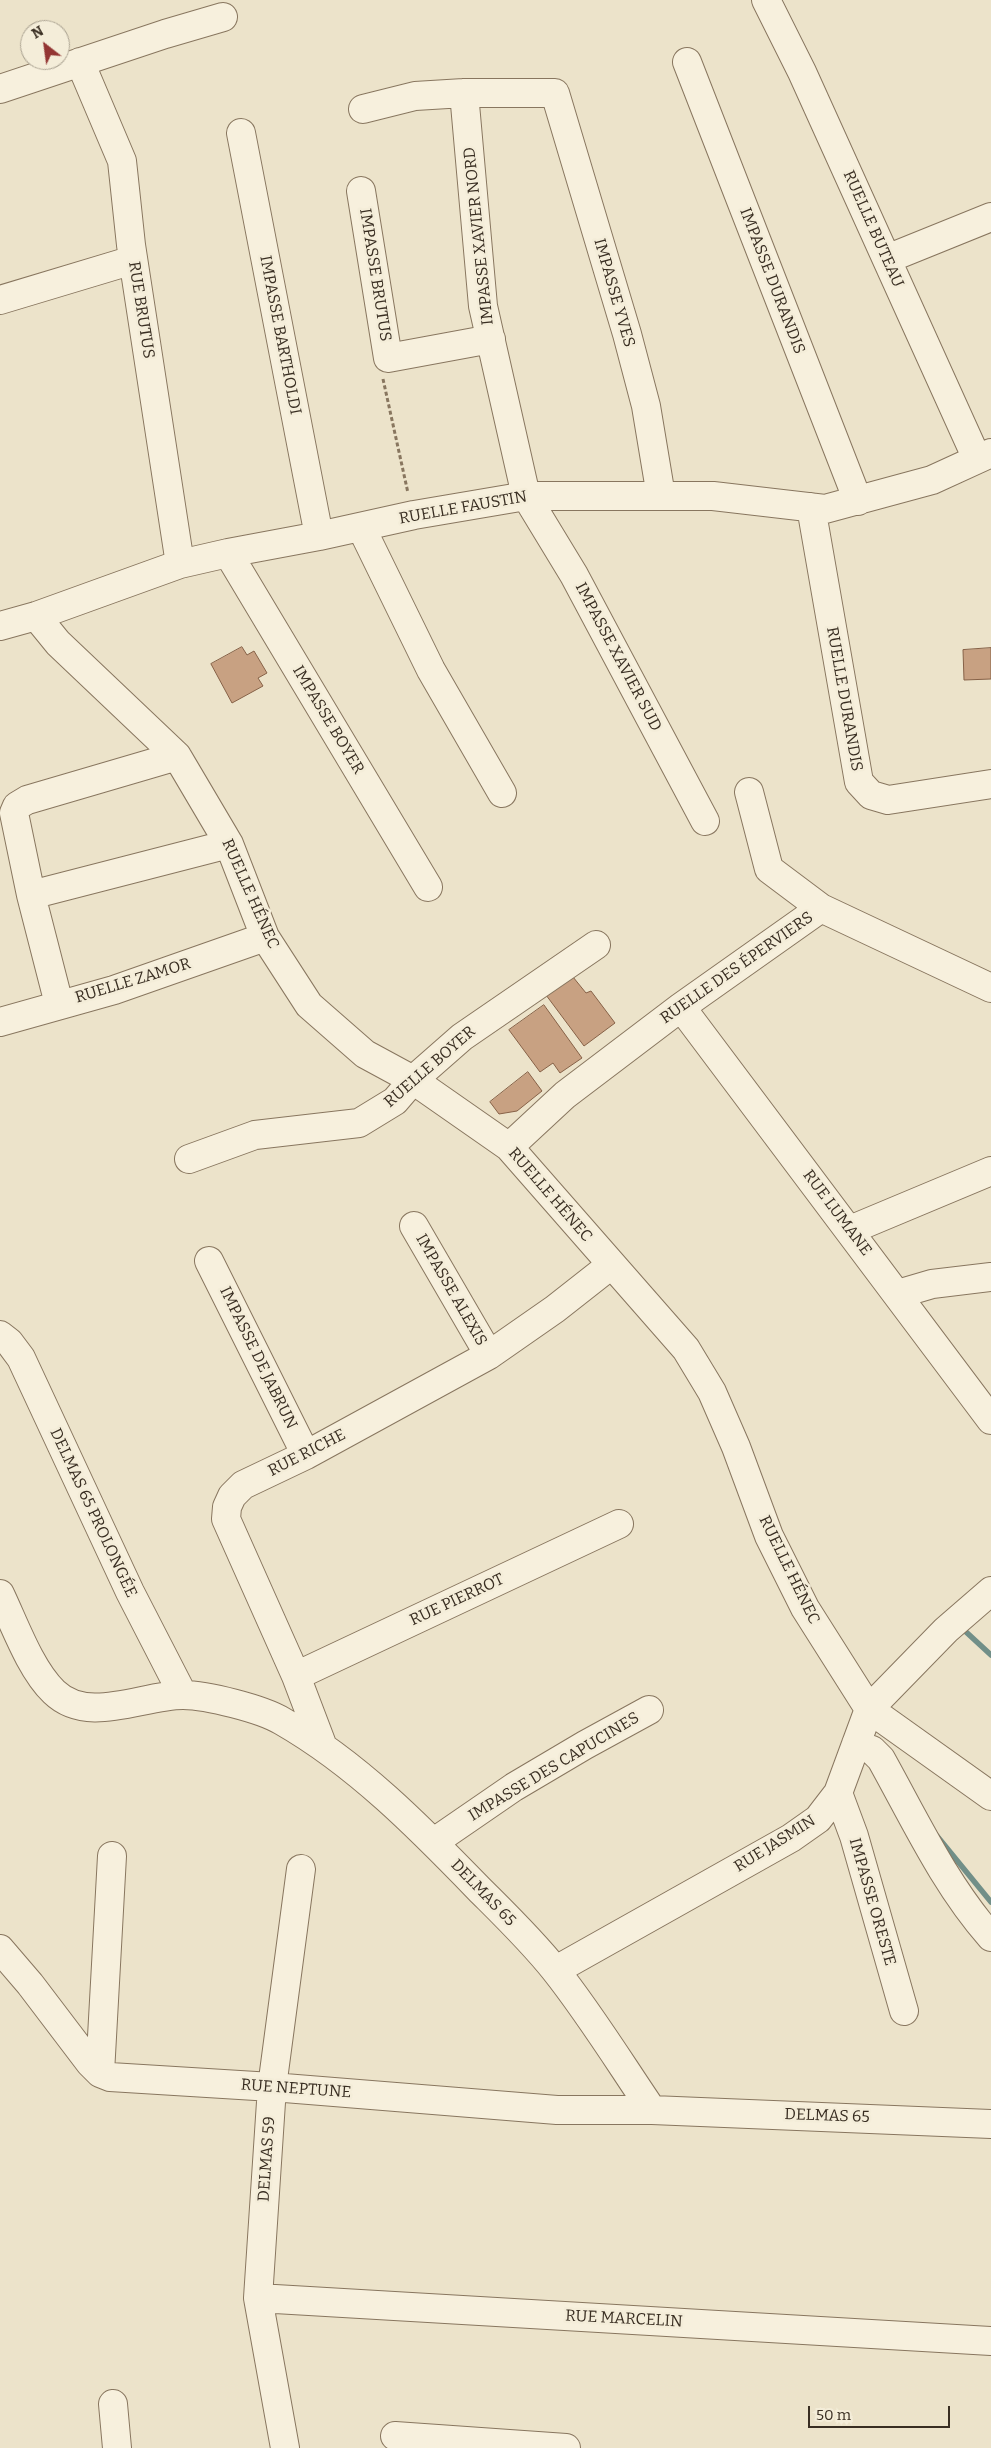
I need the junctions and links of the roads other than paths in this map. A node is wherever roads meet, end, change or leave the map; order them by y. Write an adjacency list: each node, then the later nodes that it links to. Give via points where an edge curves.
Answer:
1 (766, 0): 11 (street, RUELLE BUTEAU)
2 (223, 17): 3 (street)
3 (80, 62): 5 (street); 12 (street, RUE BRUTUS, via 122,161)
4 (687, 62): 18 (street, IMPASSE DURANDIS)
5 (0, 89)
6 (464, 93): 7 (street, via 415,96); 14 (street, IMPASSE XAVIER NORD, via 483,306); 17 (street, IMPASSE YVES, via 555,93 630,343 646,406)
7 (363, 109)
8 (241, 133): 21 (street, IMPASSE BARTHOLDI)
9 (361, 191): 14 (street, IMPASSE BRUTUS, via 388,358)
10 (991, 217): 11 (street)
11 (887, 258): 15 (street, RUELLE BUTEAU)
12 (133, 260): 13 (street); 23 (street, RUE BRUTUS)
13 (0, 300)
14 (491, 339): 16 (street, IMPASSE XAVIER NORD)
15 (984, 456): 18 (street, RUELLE FAUSTIN, via 932,480)
16 (526, 496): 17 (street, RUELLE FAUSTIN); 20 (street, RUELLE FAUSTIN); 30 (street, IMPASSE XAVIER SUD, via 574,575)
17 (661, 496): 19 (street, RUELLE FAUSTIN, via 713,496)
18 (858, 501): 19 (street, RUELLE FAUSTIN, via 825,509)
19 (811, 507): 27 (street, RUELLE DURANDIS, via 858,782 871,795 888,800)
20 (362, 527): 21 (street, RUELLE FAUSTIN); 29 (street, via 431,670)
21 (319, 536): 22 (street, RUELLE FAUSTIN)
22 (228, 553): 23 (street, RUELLE FAUSTIN); 32 (street, IMPASSE BOYER)
23 (180, 564): 24 (street, RUELLE FAUSTIN)
24 (36, 616): 25 (street, RUELLE FAUSTIN); 26 (street, RUELLE HÉNEC, via 58,643)
25 (0, 626)
26 (176, 756): 31 (street, RUELLE HÉNEC); 33 (street, via 27,800 17,806 14,813)
27 (991, 784)
28 (749, 792): 34 (street, via 769,869)
29 (502, 793)
30 (705, 821)
31 (229, 844): 33 (street); 35 (street, RUELLE HÉNEC)
32 (428, 887)
33 (31, 894): 38 (street)
34 (821, 908): 37 (street, RUELLE DES ÉPERVIERS); 39 (street, RUELLE DES ÉPERVIERS)
35 (265, 937): 38 (street, RUELLE ZAMOR, via 114,990); 41 (street, RUELLE HÉNEC, via 309,1005 365,1054)
36 (596, 945): 41 (street, RUELLE BOYER, via 462,1037)
37 (991, 988)
38 (59, 1004): 40 (street, RUELLE ZAMOR)
39 (681, 1007): 42 (street, RUELLE DES ÉPERVIERS, via 565,1095); 46 (street, RUE LUMANE)
40 (0, 1022)
41 (413, 1080): 42 (street, RUELLE HÉNEC); 43 (street, RUELLE BOYER, via 395,1101 359,1123 255,1135)
42 (509, 1148): 48 (street, RUELLE HÉNEC)
43 (189, 1159)
44 (991, 1171): 46 (street)
45 (414, 1226): 52 (street, IMPASSE ALEXIS)
46 (850, 1230): 50 (street, RUE LUMANE)
47 (209, 1261): 54 (street, IMPASSE DE JABRUN)
48 (611, 1265): 52 (street, RUE RICHE); 60 (street, RUELLE HÉNEC, via 686,1349 712,1392 769,1536 805,1608)
49 (991, 1277): 50 (street, via 932,1284)
50 (898, 1294): 53 (street, RUE LUMANE)
51 (0, 1335): 59 (street, DELMAS 65 PROLONGÉE, via 21,1358 130,1592)
52 (489, 1355): 54 (street, RUE RICHE)
53 (991, 1420)
54 (306, 1455): 58 (street, RUE RICHE, via 243,1485 232,1496 226,1519)
55 (619, 1524): 58 (street, RUE PIERROT)
56 (991, 1591): 60 (street, RUE JASMIN, via 946,1630)
57 (0, 1594): 59 (street, DELMAS 65, via 36,1666 54,1692 72,1703 93,1708)
58 (296, 1676): 63 (street, RUE RICHE)
59 (183, 1695): 63 (street, DELMAS 65, via 232,1703 280,1720)
60 (869, 1709): 62 (street, RUE JASMIN); 65 (street, RUELLE HÉNEC)
61 (649, 1710): 66 (street, IMPASSE DES CAPUCINES, via 514,1787)
62 (856, 1744): 64 (street, RUE JASMIN); 69 (street, via 872,1750 881,1760 971,1914)
63 (323, 1748): 66 (street, DELMAS 65)
64 (838, 1793): 71 (street, RUE JASMIN, via 818,1819 791,1838); 72 (street, IMPASSE ORESTE, via 854,1836)
65 (991, 1796)
66 (434, 1842): 71 (street, DELMAS 65)
67 (112, 1856): 73 (street)
68 (301, 1869): 74 (street, DELMAS 59)
69 (991, 1937)
70 (0, 1949): 73 (street)
71 (556, 1970): 75 (street, DELMAS 65)
72 (904, 2011)
73 (100, 2072): 74 (street, RUE NEPTUNE, via 110,2077)
74 (272, 2086): 75 (street, RUE NEPTUNE, via 557,2110); 77 (street, DELMAS 59)
75 (652, 2110): 76 (street, DELMAS 65)
76 (991, 2124)
77 (258, 2298): 78 (street, RUE MARCELIN); 82 (street, DELMAS 59)
78 (991, 2341)
79 (113, 2404): 81 (street)
80 (395, 2436): 83 (street)
81 (117, 2448)
82 (285, 2448)
83 (566, 2448)

